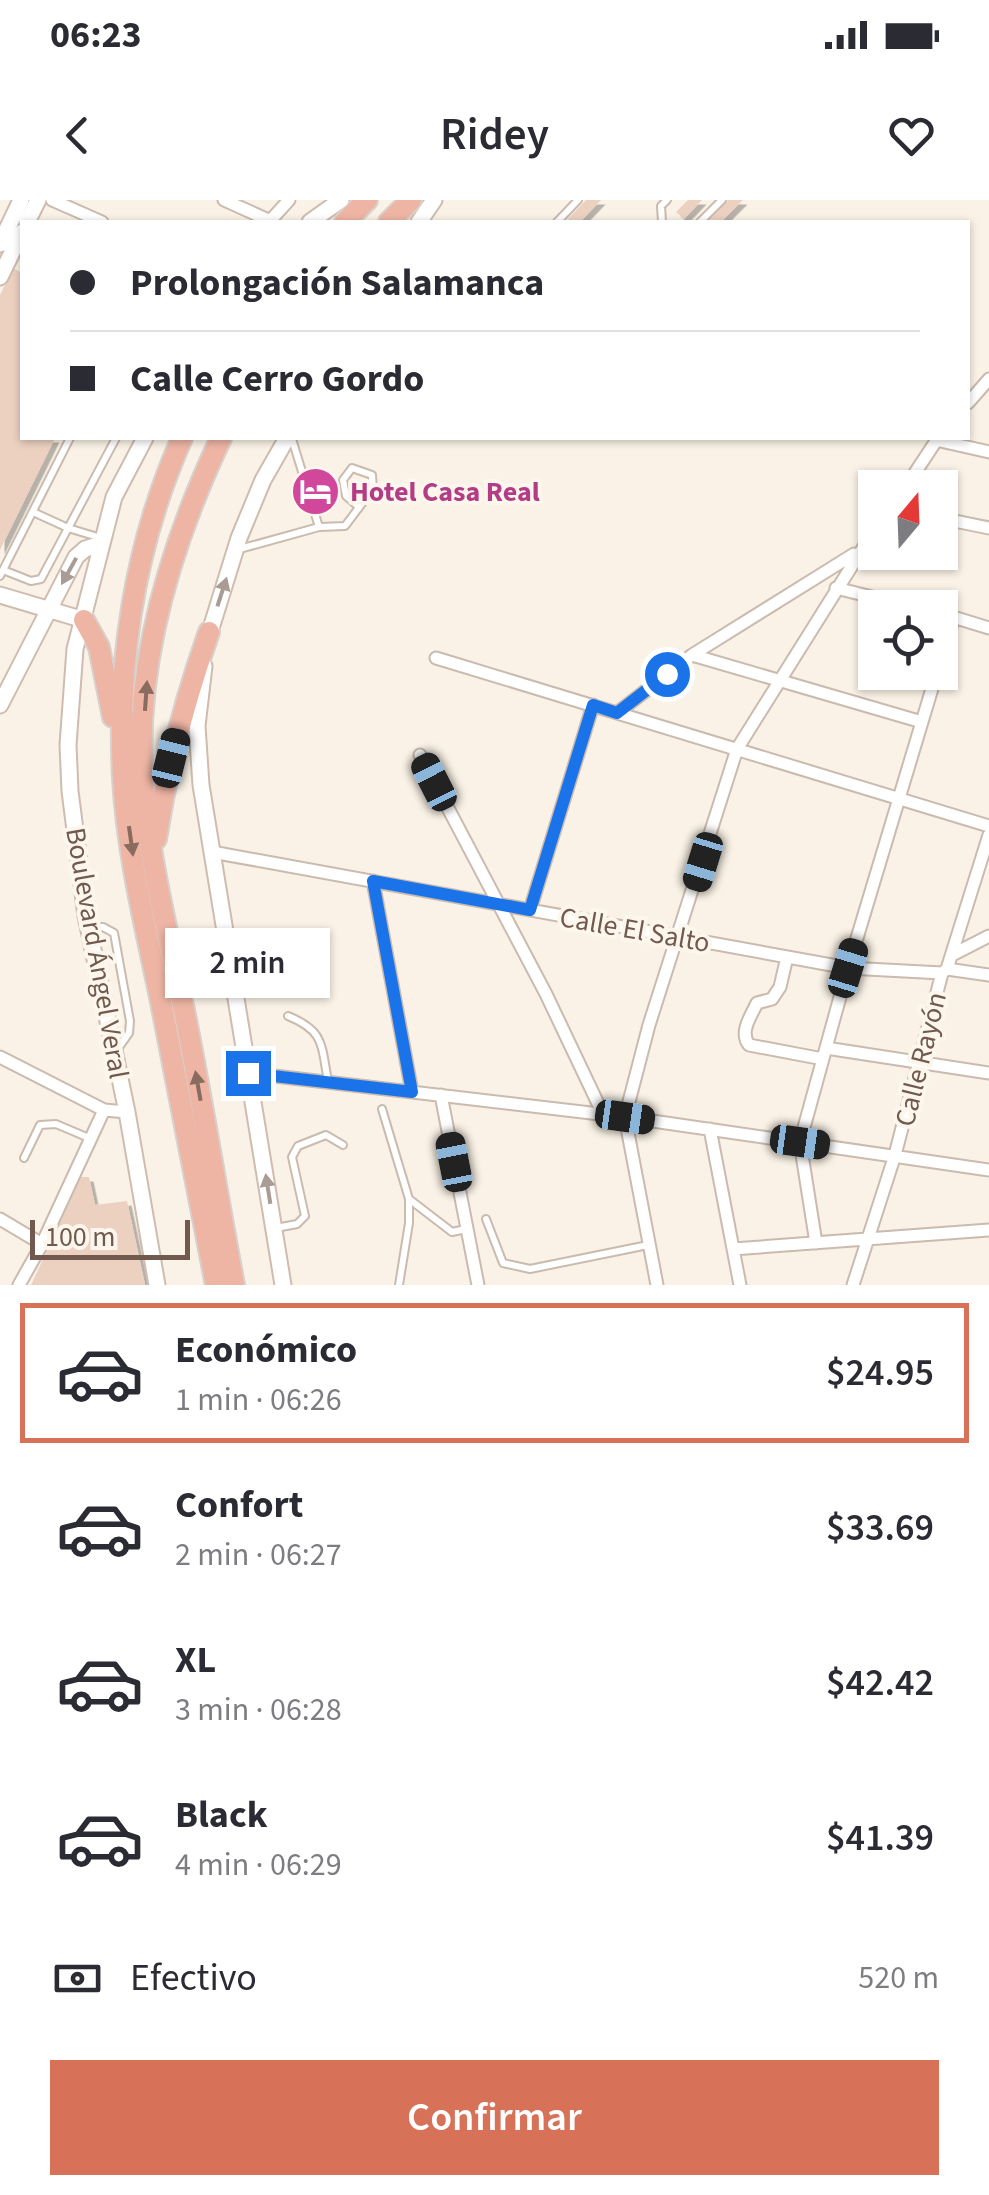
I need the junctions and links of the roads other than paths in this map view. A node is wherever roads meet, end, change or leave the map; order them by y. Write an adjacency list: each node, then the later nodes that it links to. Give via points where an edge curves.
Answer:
1 (20, 200): 19 (street)
2 (52, 200): 10 (street)
3 (224, 200): 11 (street)
4 (290, 200): 12 (street)
5 (341, 200): 13 (street)
6 (367, 200): 14 (highway)
7 (410, 200): 15 (highway)
8 (578, 200): 16 (lane)
9 (722, 200): 17 (lane)
10 (97, 220)
11 (267, 220)
12 (273, 220)
13 (313, 220)
14 (348, 220)
15 (391, 220)
16 (558, 220)
17 (702, 220)
18 (20, 236): 20 (street)
19 (0, 244)
20 (0, 276)
21 (989, 379): 22 (street)
22 (970, 401)
23 (69, 440): 35 (lane)
24 (115, 440): 40 (lane)
25 (142, 440): 42 (street, Boulevard Ángel Veral, via 114,497)
26 (181, 440): 65 (highway, via 133,594 123,667)
27 (220, 440): 70 (highway, one-way to 27, via 144,794 147,674 188,512)
28 (288, 440): 43 (street, via 263,480)
29 (290, 440): 39 (lane)
30 (936, 440): 33 (street)
31 (944, 440): 32 (street)
32 (989, 452)
33 (917, 470)
34 (359, 507): 34 (lane, via 373,489 372,475 352,468 343,480 346,496); 39 (lane, via 345,526)
35 (32, 512): 40 (lane); 46 (lane)
36 (989, 515): 38 (street)
37 (958, 522): 38 (street)
38 (968, 524): 41 (street)
39 (319, 527): 43 (lane)
40 (68, 528): 42 (lane); 46 (lane, via 41,579)
41 (989, 528)
42 (102, 541): 50 (street, one-way to 50, via 76,557); 52 (street, Boulevard Ángel Veral)
43 (235, 550): 54 (street, one-way to 43)
44 (858, 551): 55 (street)
45 (858, 553): 47 (street)
46 (2, 573)
47 (836, 588): 48 (street); 57 (street)
48 (858, 594)
49 (0, 595): 50 (street)
50 (51, 611): 52 (street); 59 (street)
51 (958, 618): 53 (street)
52 (84, 620): 65 (highway, via 100,647); 74 (street, Boulevard Ángel Veral, via 75,649 68,745)
53 (989, 628)
54 (209, 632): 69 (street, via 197,726); 70 (highway, via 169,768)
55 (692, 655): 57 (street); 61 (street)
56 (436, 658): 60 (street)
57 (778, 683): 62 (street); 63 (street)
58 (932, 690): 62 (street)
59 (0, 705)
60 (593, 705): 61 (street); 73 (street)
61 (617, 713): 63 (street)
62 (922, 722): 66 (street)
63 (737, 749): 66 (street); 75 (street)
64 (420, 755): 72 (street)
65 (123, 780): 117 (highway, one-way to 117)
66 (898, 798): 67 (street); 79 (street)
67 (989, 826)
68 (989, 836): 77 (street, Calle Rayón)
69 (212, 852): 71 (street, Calle El Salto); 87 (street)
70 (153, 860): 118 (highway, one-way to 70)
71 (373, 881): 72 (street, Calle El Salto); 90 (street)
72 (498, 904): 73 (street, Calle El Salto); 95 (street)
73 (530, 910): 75 (street, Calle El Salto)
74 (88, 928): 83 (street, Boulevard Ángel Veral); 83 (lane, via 114,934 130,1021)
75 (680, 936): 78 (street, Calle El Salto); 96 (street)
76 (989, 936): 77 (street)
77 (952, 955): 80 (street, Calle Rayón)
78 (788, 957): 79 (street, Calle El Salto); 84 (street, via 780,987 772,999 757,1003 745,1040)
79 (848, 968): 80 (street, Calle El Salto); 84 (street)
80 (945, 971): 81 (street, Calle El Salto); 86 (street, Calle Rayón)
81 (989, 975)
82 (288, 1016): 89 (lane, via 318,1034)
83 (115, 1053): 94 (street, Boulevard Ángel Veral)
84 (824, 1053): 86 (street); 99 (street)
85 (0, 1058): 92 (street)
86 (920, 1065): 88 (street); 101 (street, Calle Rayón)
87 (248, 1073): 89 (street); 107 (street, one-way to 87)
88 (989, 1073)
89 (328, 1082): 90 (street)
90 (412, 1092): 91 (street)
91 (441, 1095): 95 (street); 108 (street)
92 (104, 1110): 94 (street); 98 (street)
93 (382, 1110): 104 (lane)
94 (127, 1112): 116 (street, Boulevard Ángel Veral)
95 (603, 1114): 96 (street)
96 (625, 1117): 97 (street); 113 (street)
97 (710, 1129): 99 (street); 114 (street)
98 (90, 1139): 102 (lane, via 56,1124 40,1126); 112 (street)
99 (800, 1142): 101 (street); 111 (street)
100 (343, 1145): 107 (lane, via 326,1135 298,1146 292,1158 305,1216)
101 (895, 1156): 103 (street); 110 (street, Calle Rayón)
102 (24, 1158)
103 (989, 1170)
104 (409, 1199): 108 (lane, via 452,1232); 120 (lane)
105 (0, 1219): 112 (street)
106 (486, 1219): 113 (lane, via 503,1263 530,1268)
107 (274, 1229): 119 (street)
108 (468, 1229): 121 (street)
109 (989, 1230): 110 (street)
110 (866, 1239): 111 (street); 124 (street, Calle Rayón)
111 (816, 1243): 114 (street)
112 (42, 1244): 115 (street)
113 (649, 1244): 122 (street)
114 (733, 1249): 123 (street)
115 (19, 1285)
116 (157, 1285)
117 (216, 1285)
118 (234, 1285)
119 (283, 1285)
120 (399, 1285)
121 (478, 1285)
122 (657, 1285)
123 (740, 1285)
124 (852, 1285)

